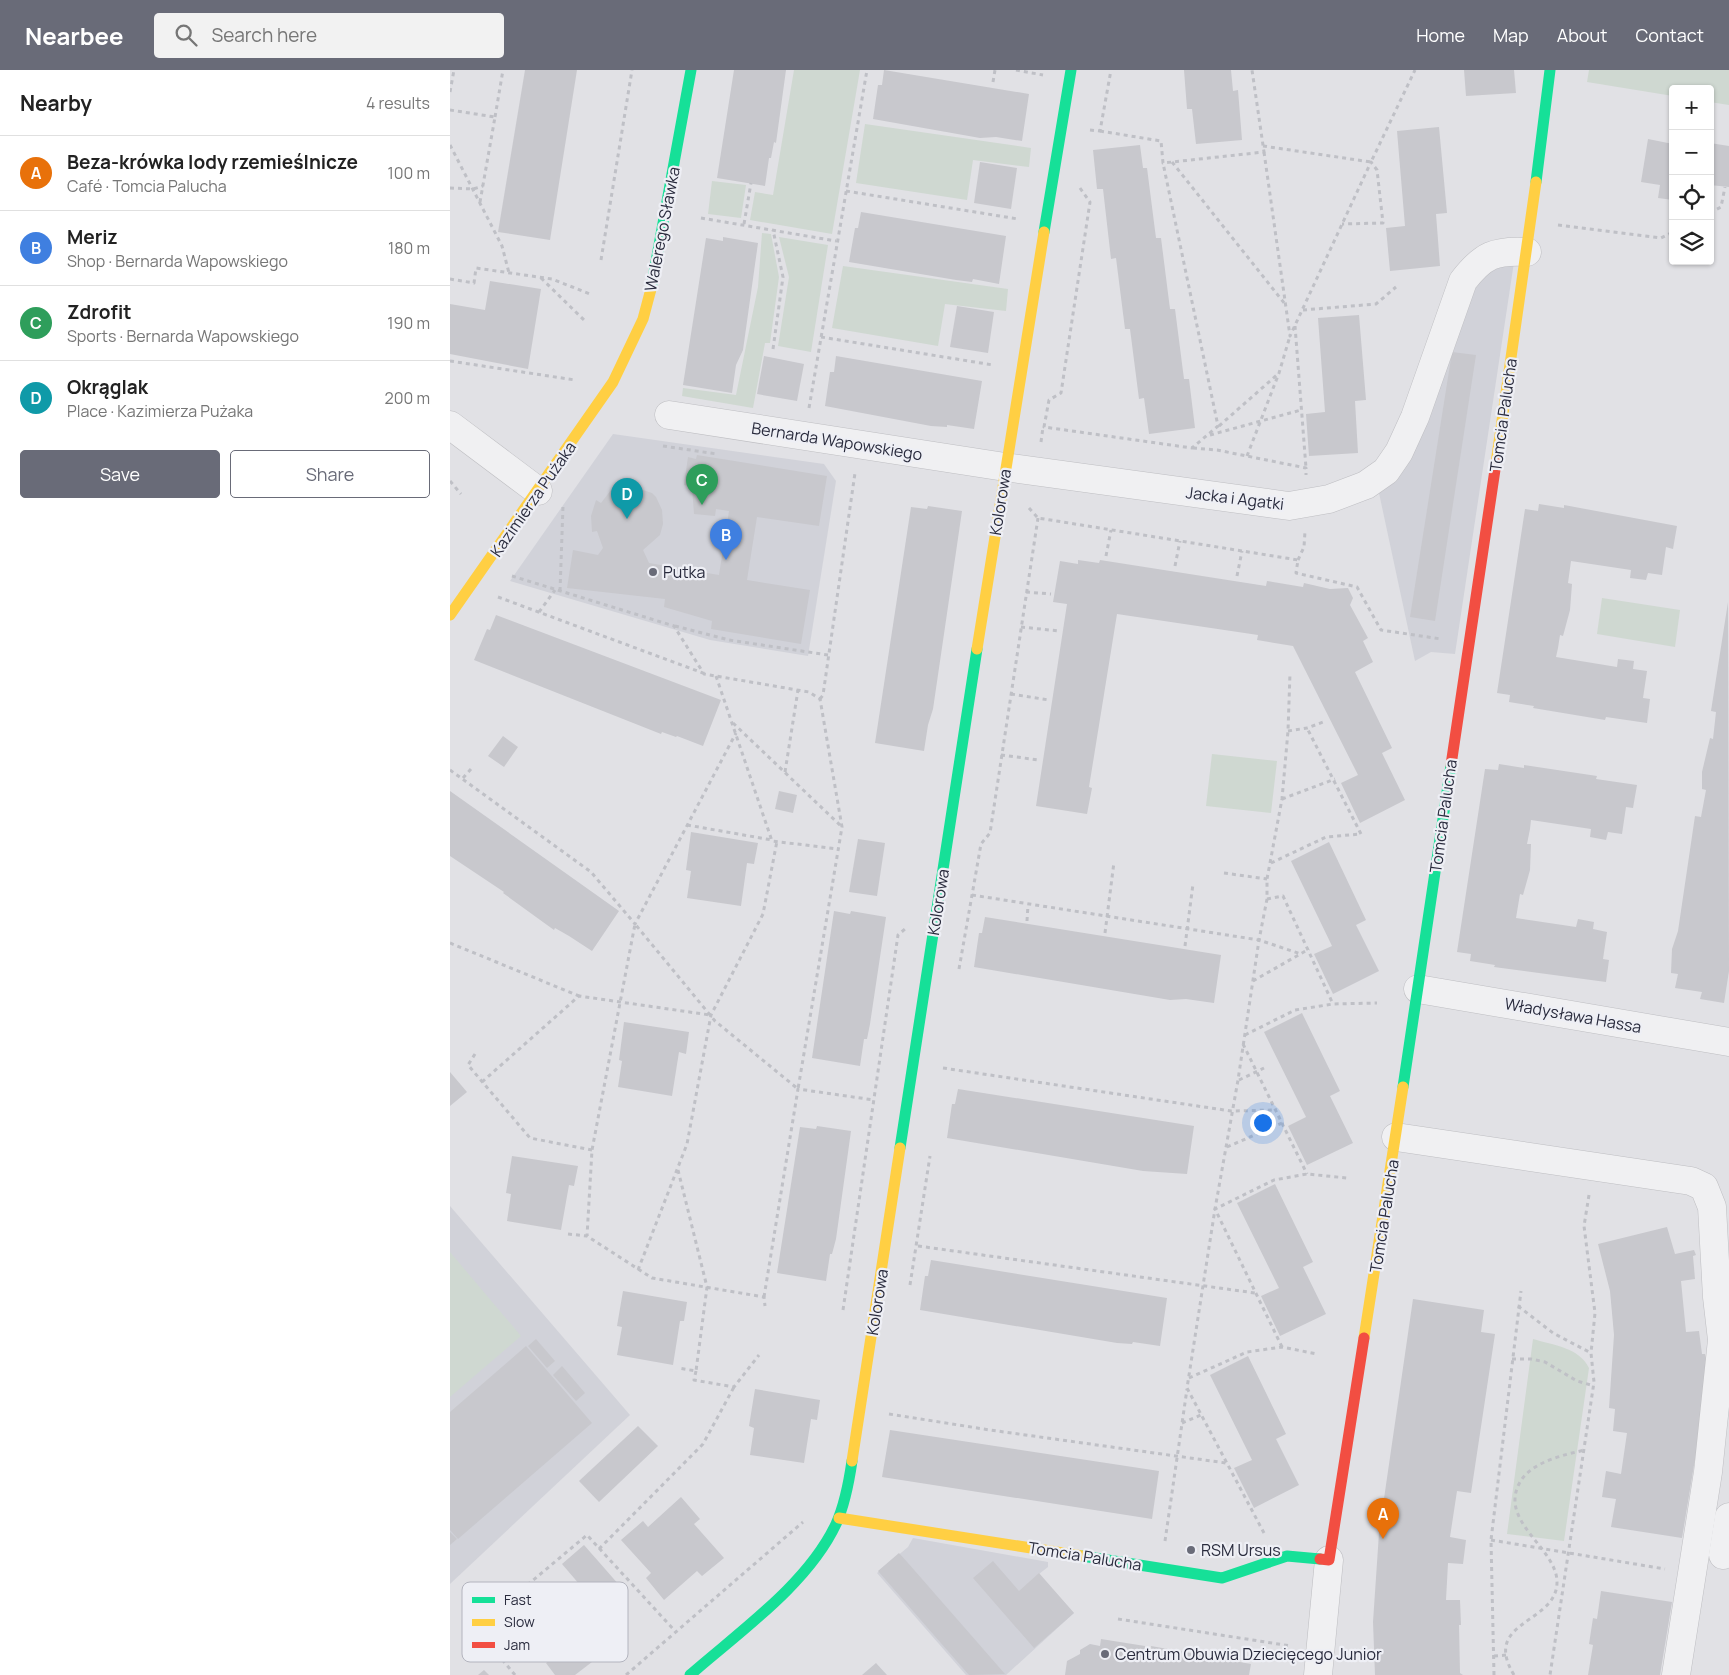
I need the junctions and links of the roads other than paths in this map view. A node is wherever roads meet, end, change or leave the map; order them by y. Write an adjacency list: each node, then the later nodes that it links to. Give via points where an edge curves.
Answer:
1 (691, 70): 5 (street, Walerego Sławka, via 644,319)
2 (1071, 70): 8 (street, Kolorowa)
3 (1550, 70): 4 (street, Tomcia Palucha)
4 (1527, 252): 8 (street, Jacka i Agatki, via 1508,251 1488,256 1476,264 1463,281 1415,417 1399,452 1386,471 1366,486 1329,499 1289,506); 11 (street, Tomcia Palucha)
5 (614, 382): 9 (street, Kazimierza Pużaka)
6 (669, 415): 8 (street, Bernarda Wapowskiego)
7 (450, 425): 9 (street)
8 (1005, 467): 15 (street, Kolorowa, via 848,1486)
9 (538, 491): 10 (street, Kazimierza Pużaka)
10 (450, 615)
11 (1418, 989): 12 (street, Władysława Hassa); 13 (street, Tomcia Palucha)
12 (1729, 1042)
13 (1396, 1137): 17 (street, Tomcia Palucha); 20 (street, via 1691,1181 1704,1187 1708,1193 1714,1218 1722,1340 1708,1472)
14 (1729, 1517): 16 (street)
15 (839, 1518): 17 (street, Tomcia Palucha, via 1222,1578 1287,1556); 18 (street, Kolorowa, via 821,1552 783,1592)
16 (1723, 1555)
17 (1329, 1560): 19 (street, Tomcia Palucha)
18 (690, 1675)
19 (1318, 1675)
20 (1676, 1675)

